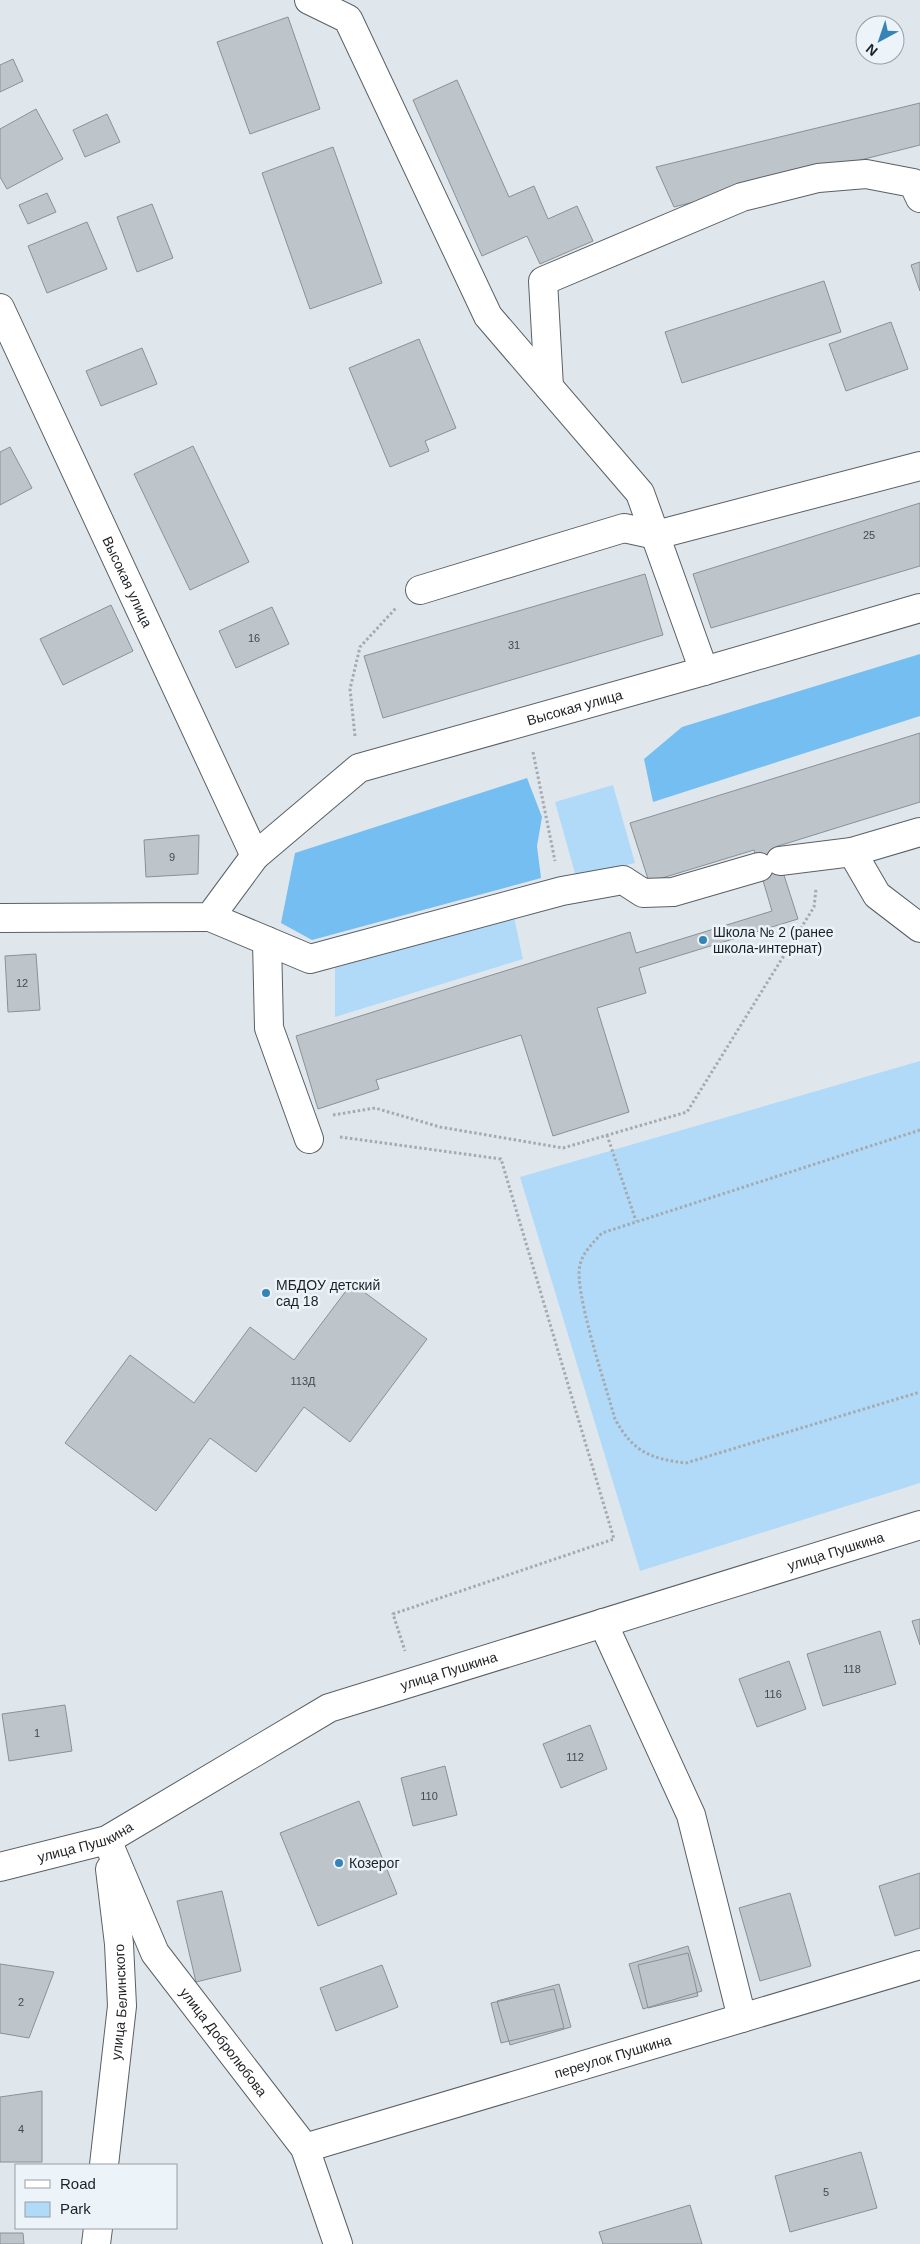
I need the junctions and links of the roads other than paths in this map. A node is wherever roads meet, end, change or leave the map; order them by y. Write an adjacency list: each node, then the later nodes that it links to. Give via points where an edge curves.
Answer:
1 (310, 0): 4 (street, via 348,19 488,316)
2 (920, 198): 4 (street, via 913,183 903,181 866,174 818,178 742,197 543,281)
3 (0, 308): 12 (street, Высокая улица)
4 (549, 387): 6 (street, via 640,493)
5 (920, 466): 6 (street)
6 (656, 535): 7 (street, via 624,528); 9 (street)
7 (420, 590)
8 (920, 608): 9 (street, Высокая улица)
9 (704, 671): 12 (street, Высокая улица, via 359,768)
10 (920, 832): 11 (street)
11 (852, 852): 15 (street, via 878,895); 16 (street, via 769,864 673,892 643,893 623,880 562,891 310,959)
12 (256, 856): 13 (street, Высокая улица)
13 (210, 917): 14 (street); 16 (street)
14 (0, 918)
15 (920, 928)
16 (267, 941): 17 (street, via 269,1028)
17 (309, 1139)
18 (920, 1525): 19 (street, улица Пушкина)
19 (603, 1623): 20 (street, улица Пушкина, via 329,1708); 23 (street, via 690,1815)
20 (107, 1840): 21 (street, улица Пушкина); 24 (street, улица Добролюбова, via 155,1953); 25 (street, улица Белинского, via 122,2006)
21 (0, 1867)
22 (920, 1965): 23 (street, переулок Пушкина)
23 (742, 2018): 24 (street, переулок Пушкина)
24 (305, 2148): 28 (street, улица Добролюбова)
25 (104, 2164)
26 (98, 2229): 27 (street)
27 (96, 2244)
28 (338, 2244)

